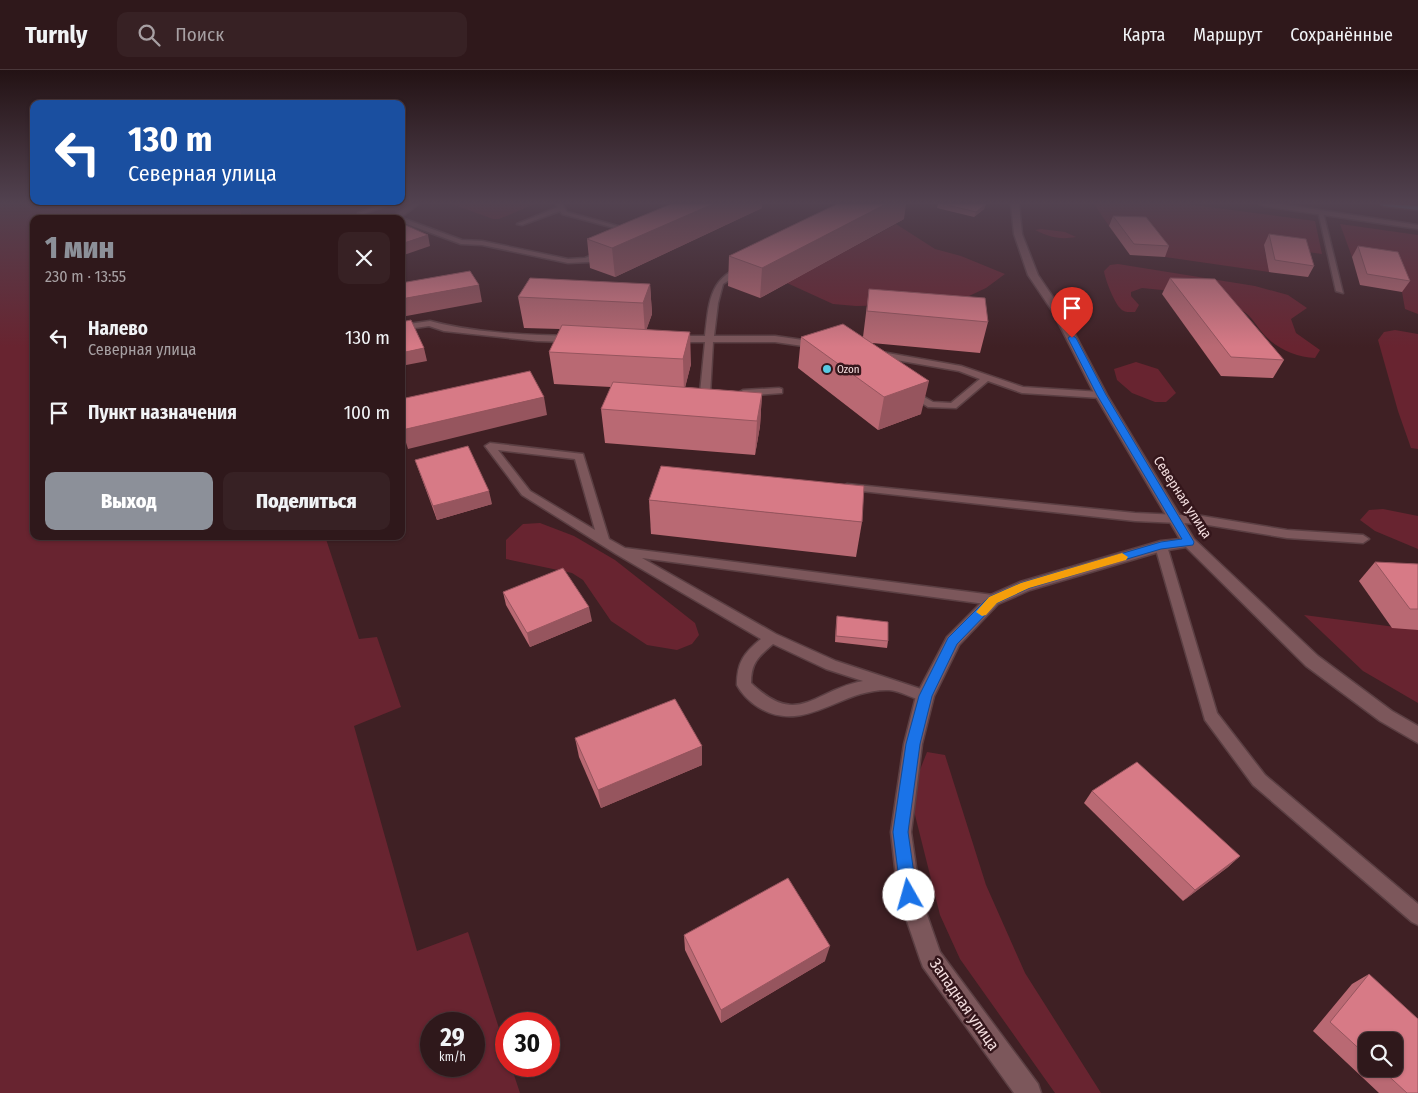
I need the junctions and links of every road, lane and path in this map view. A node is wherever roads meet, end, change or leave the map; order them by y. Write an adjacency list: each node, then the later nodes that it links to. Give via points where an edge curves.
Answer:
1 (524, 252): 2 (lane, via 568,261 586,260)
2 (605, 252)
3 (1025, 252): 17 (street, Северная улица, via 1033,274 1058,312)
4 (1330, 252): 6 (lane)
5 (751, 264): 8 (lane, via 720,283)
6 (1340, 291)
7 (405, 327): 9 (lane, via 430,323 444,328 537,338)
8 (710, 338): 10 (lane); 11 (lane, via 775,339); 18 (lane, via 710,394)
9 (583, 339)
10 (664, 339)
11 (824, 346)
12 (867, 352): 13 (lane, via 961,369)
13 (986, 378): 14 (lane, via 953,406 931,405); 17 (lane, via 1022,390)
14 (899, 384)
15 (778, 391): 16 (lane)
16 (733, 393)
17 (1101, 395): 20 (street, Северная улица)
18 (684, 398)
19 (832, 486): 20 (lane)
20 (1175, 519): 21 (lane, via 1202,520 1287,534); 23 (street, Северная улица)
21 (1363, 539)
22 (604, 541): 22 (lane, via 526,493 490,446 578,456); 25 (lane)
23 (1189, 542): 24 (street, Западная улица); 30 (street, Северная улица, via 1312,661 1386,716)
24 (1161, 546): 26 (street, Западная улица, via 1025,586); 31 (lane, via 1210,716 1259,780)
25 (620, 551): 26 (lane); 27 (lane)
26 (993, 600): 29 (street, Западная улица, via 952,641)
27 (771, 638): 28 (lane, via 831,665); 28 (lane, via 755,652 744,669 744,686 758,701 775,711 800,711 856,688)
28 (892, 685): 29 (lane)
29 (926, 696): 32 (street, Западная улица, via 913,744 901,832 909,895 931,959)
30 (1418, 735)
31 (1418, 916)
32 (1029, 1093)

